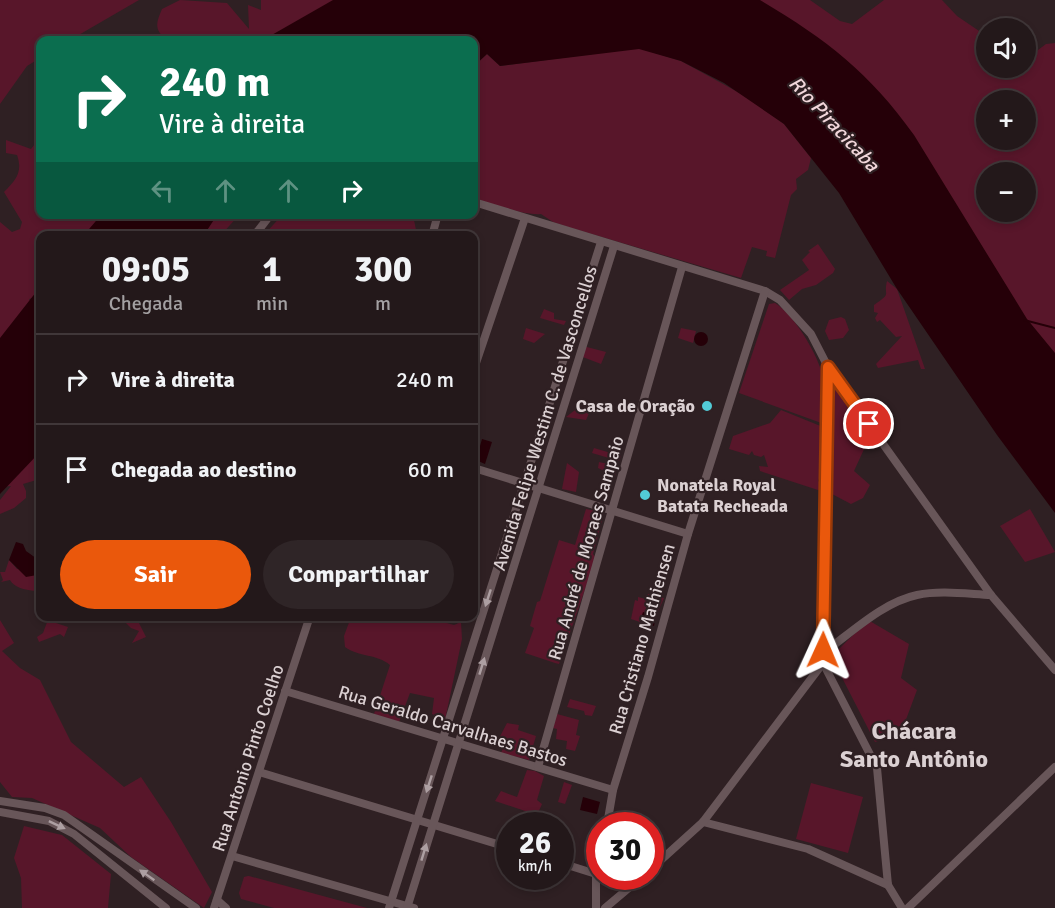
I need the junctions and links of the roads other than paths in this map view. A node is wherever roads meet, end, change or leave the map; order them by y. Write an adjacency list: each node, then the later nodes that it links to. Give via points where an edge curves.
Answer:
1 (478, 203): 2 (street)
2 (525, 218): 5 (street); 9 (street)
3 (267, 219): 4 (street)
4 (258, 231)
5 (601, 243): 6 (street); 12 (street, Avenida Felipe Westim C. de Vasconcellos)
6 (614, 246): 7 (street); 13 (street, Avenida Felipe Westim C. de Vasconcellos)
7 (682, 267): 8 (street); 14 (street, Rua André de Moraes Sampaio)
8 (765, 291): 10 (street, via 780,300 811,334); 15 (street, Rua Cristiano Mathiensen)
9 (478, 357)
10 (828, 367): 16 (street); 18 (street)
11 (478, 469): 12 (street)
12 (524, 484): 13 (street); 22 (street, Avenida Felipe Westim C. de Vasconcellos, one-way to 22)
13 (538, 488): 14 (street); 23 (street, Avenida Felipe Westim C. de Vasconcellos, one-way to 13)
14 (613, 511): 15 (street); 24 (street, Rua André de Moraes Sampaio)
15 (688, 534): 27 (street, Rua Cristiano Mathiensen)
16 (992, 595): 18 (street, via 908,598 876,615); 20 (street)
17 (308, 621): 21 (street, Rua Antonio Pinto Coelho)
18 (823, 653): 19 (street)
19 (824, 663): 32 (street); 37 (street, via 877,768)
20 (1055, 670)
21 (285, 691): 22 (street, Rua Geraldo Carvalhaes Bastos); 26 (street, Rua Antonio Pinto Coelho)
22 (443, 739): 23 (street, Rua Geraldo Carvalhaes Bastos); 31 (street, Avenida Felipe Westim C. de Vasconcellos, one-way to 31)
23 (458, 743): 24 (street, Rua Geraldo Carvalhaes Bastos); 33 (street, Avenida Felipe Westim C. de Vasconcellos)
24 (538, 767): 27 (street, Rua Geraldo Carvalhaes Bastos)
25 (1055, 767): 50 (street)
26 (259, 772): 31 (street); 35 (street, Rua Antonio Pinto Coelho)
27 (613, 790): 30 (street, Rua Cristiano Mathiensen)
28 (0, 801): 44 (street, one-way to 28, via 64,815)
29 (0, 812): 43 (street, one-way to 43, via 49,821 74,834)
30 (609, 812)
31 (417, 820): 33 (street); 41 (street, Avenida Felipe Westim C. de Vasconcellos)
32 (704, 822): 36 (street); 37 (street, via 808,849)
33 (433, 825): 34 (street); 42 (street, Avenida Felipe Westim C. de Vasconcellos, one-way to 33)
34 (496, 844)
35 (232, 856): 40 (street, Rua Antonio Pinto Coelho); 41 (street)
36 (664, 857)
37 (888, 885): 49 (street)
38 (596, 890): 47 (street)
39 (626, 890): 48 (street)
40 (218, 900): 45 (street, Rua Antonio Pinto Coelho); 46 (street)
41 (390, 905): 42 (street)
42 (409, 907)
43 (166, 908)
44 (196, 908)
45 (214, 908)
46 (226, 908)
47 (596, 908)
48 (605, 908)
49 (902, 908)
50 (908, 908)

